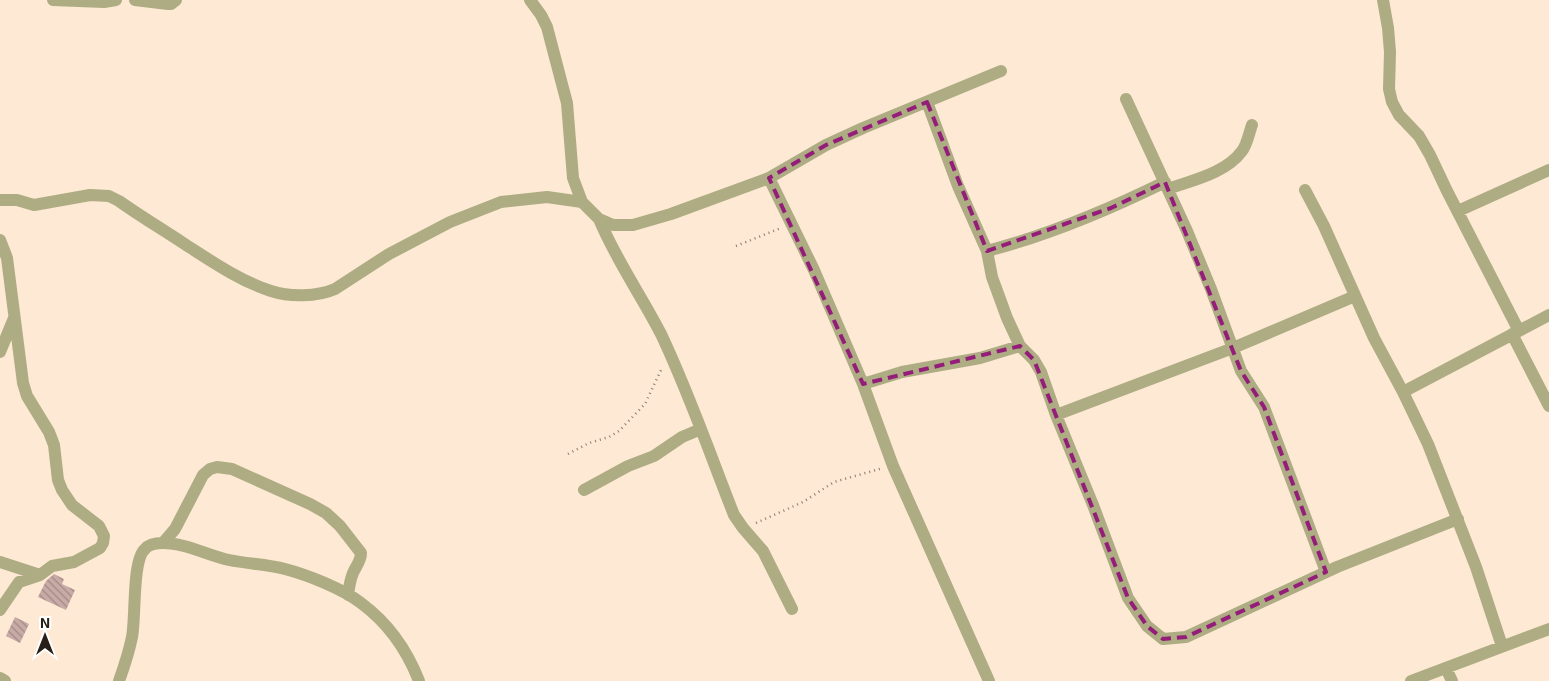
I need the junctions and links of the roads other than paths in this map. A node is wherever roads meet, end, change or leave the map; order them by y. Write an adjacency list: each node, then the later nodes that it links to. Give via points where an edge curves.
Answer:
1 (53, 0): 6 (street)
2 (135, 0): 3 (street, via 168,4)
3 (176, 0)
4 (530, 0): 16 (street, via 547,27 564,88 573,178)
5 (1383, 0): 17 (street, via 1388,28 1392,102 1399,115 1419,136)
6 (107, 1)
7 (1001, 71): 9 (street)
8 (1126, 99): 13 (street)
9 (927, 102): 12 (street, via 826,145); 20 (street, via 958,186)
10 (1252, 125): 13 (street, via 1244,150 1230,164)
11 (1549, 170): 17 (street)
12 (769, 178): 18 (street, via 633,225 614,225); 28 (street, via 814,270)
13 (1167, 185): 20 (street); 26 (street)
14 (1305, 190): 21 (street)
15 (0, 200): 16 (street, via 34,205 90,195 109,196 248,282 290,295 335,289 450,222 501,202 547,197)
16 (582, 202): 18 (street)
17 (1458, 211): 24 (street)
18 (599, 219): 32 (street, via 613,251 646,306)
19 (0, 240): 23 (street, via 7,258)
20 (987, 251): 25 (street, via 992,277)
21 (1355, 296): 26 (street); 29 (street)
22 (1549, 315): 24 (street)
23 (14, 318): 27 (street); 38 (street, via 23,382 27,396 49,432 60,485 72,505 99,526 104,536 100,548 74,562 52,566)
24 (1516, 332): 29 (street); 30 (street)
25 (1020, 346): 28 (street); 31 (street, via 1041,372)
26 (1233, 348): 31 (street); 37 (street, via 1241,371 1264,407)
27 (0, 352)
28 (862, 384): 49 (street, via 893,466)
29 (1403, 392): 34 (street)
30 (1549, 406)
31 (1056, 415): 37 (street, via 1128,598 1147,626 1163,638 1186,638)
32 (702, 429): 33 (street); 40 (street, via 734,515 763,551)
33 (584, 490)
34 (1458, 518): 37 (street); 43 (street)
35 (163, 543): 39 (street, via 227,560 284,568); 39 (street, via 175,529 203,476 217,467 232,469 310,504 340,526 362,553); 47 (street, via 145,549 137,565 136,618)
36 (0, 562): 38 (street)
37 (1326, 572)
38 (40, 575): 41 (street, via 19,582)
39 (348, 595): 48 (street, via 375,613 391,630)
40 (792, 609)
41 (0, 610)
42 (1549, 628): 43 (street)
43 (1502, 646): 44 (street)
44 (1446, 668): 50 (street); 51 (street)
45 (0, 678): 46 (street)
46 (5, 681)
47 (119, 681)
48 (419, 681)
49 (989, 681)
50 (1411, 681)
51 (1452, 681)

